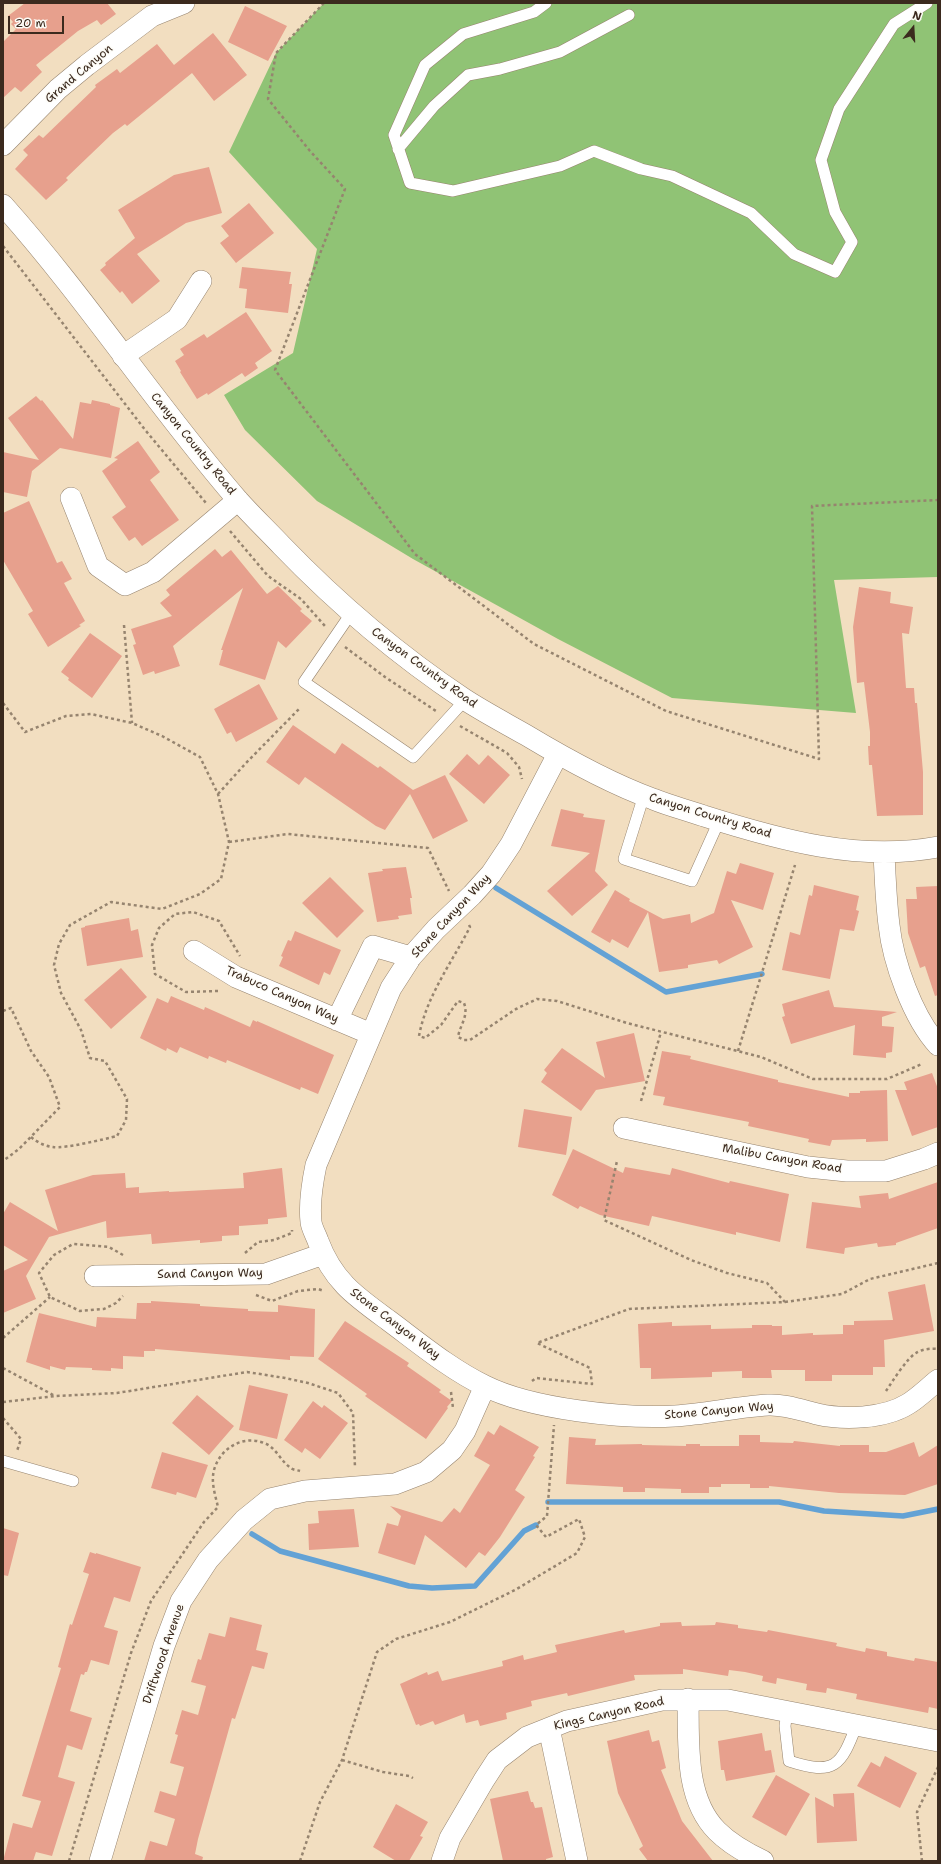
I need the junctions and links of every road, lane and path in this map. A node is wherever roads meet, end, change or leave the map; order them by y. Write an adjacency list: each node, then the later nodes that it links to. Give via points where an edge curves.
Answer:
1 (184, 3): 6 (street, Grand Canyon, via 152,16 87,65 58,89)
2 (324, 3): 14 (path, via 276,53 268,99 310,152 345,189 275,370 415,554 534,644 666,711 819,759 812,506)
3 (546, 3): 7 (lane, via 534,12 463,34 425,65 394,135)
4 (927, 3): 7 (lane, via 894,24 839,109 821,160 835,212 852,242 835,272 794,254 751,213 672,176 641,169 594,150 560,166 453,191 410,183)
5 (629, 15): 7 (lane, via 560,52 468,75 434,106)
6 (3, 145)
7 (398, 149)
8 (3, 205): 11 (street, Canyon Country Road, via 42,248)
9 (3, 246): 15 (path, via 146,431)
10 (201, 281): 11 (street, via 177,319)
11 (122, 356): 13 (street, Canyon Country Road)
12 (71, 498): 15 (street, via 98,566 125,585 153,572)
13 (238, 500): 15 (street); 16 (street, Canyon Country Road, via 309,574)
14 (938, 500)
15 (218, 517): 18 (path, via 268,576 301,599)
16 (352, 612): 18 (lane); 19 (street, Canyon Country Road, via 385,642)
17 (124, 626): 23 (path)
18 (335, 637): 22 (path, via 379,673); 22 (lane, via 304,682 413,757)
19 (465, 700): 22 (lane); 24 (street, Canyon Country Road)
20 (3, 703): 23 (path, via 25,732 66,716 91,714)
21 (299, 709): 26 (path)
22 (448, 719): 25 (path, via 507,753 519,767)
23 (132, 723): 26 (path, via 200,756)
24 (558, 754): 27 (street, Canyon Country Road); 39 (street, Stone Canyon Way, via 511,844 491,874 472,896 436,928)
25 (523, 782)
26 (218, 794): 29 (path)
27 (644, 795): 28 (street, Canyon Country Road); 28 (lane, via 624,859 692,881)
28 (719, 821): 31 (street, Canyon Country Road, via 819,847)
29 (229, 842): 34 (path, via 288,834 428,848); 50 (path, via 221,879 200,894 162,909 111,902 70,925 59,944 54,965 61,993 81,1030 90,1058 105,1061 126,1099 126,1120 117,1136 54,1148 38,1143)
30 (938, 847): 31 (street, Canyon Country Road)
31 (884, 852): 45 (street, via 889,927 901,978 915,1010)
32 (795, 864): 46 (path)
33 (455, 886): 34 (path)
34 (449, 891): 35 (path)
35 (445, 896)
36 (468, 918): 43 (path, via 470,928 440,981 419,1036 425,1038 441,1025 458,1001 464,1003 466,1008 465,1021 458,1037 464,1040 470,1040 516,1009 537,1000 557,1001)
37 (194, 951): 42 (street, Trabuco Canyon Way, via 236,977)
38 (241, 957): 40 (path, via 219,921 193,912 181,913 175,914 159,928 152,945 155,974 186,992)
39 (411, 958): 42 (street, via 373,946); 44 (street, Stone Canyon Way, via 391,988)
40 (223, 990)
41 (3, 1011): 50 (path, via 11,1008 31,1051 49,1077 60,1107)
42 (337, 1020): 44 (street, Trabuco Canyon Way)
43 (661, 1032): 46 (path); 48 (path)
44 (371, 1034): 56 (street, Stone Canyon Way, via 316,1165 311,1193 312,1224)
45 (938, 1045)
46 (738, 1051): 47 (path, via 761,1056 813,1078 887,1078)
47 (922, 1064)
48 (641, 1101)
49 (624, 1128): 51 (street, Malibu Canyon Road, via 808,1166 847,1171 886,1171)
50 (31, 1137): 52 (path)
51 (938, 1153)
52 (3, 1161)
53 (617, 1161): 64 (path, via 604,1220 691,1260 727,1273 767,1283)
54 (293, 1226): 55 (path, via 292,1233 274,1240 258,1242)
55 (242, 1254)
56 (323, 1254): 59 (street, Sand Canyon Way, via 266,1274); 70 (street, Stone Canyon Way, via 338,1278 359,1299 453,1368)
57 (127, 1258): 63 (path, via 109,1247 73,1244 54,1255 39,1273)
58 (938, 1262): 64 (path, via 870,1279 842,1294)
59 (95, 1276)
60 (328, 1293): 62 (path, via 318,1289 298,1291 272,1301)
61 (125, 1294): 63 (path, via 116,1303 104,1309 80,1311)
62 (249, 1294)
63 (50, 1297): 65 (path)
64 (785, 1302): 69 (path, via 629,1309 537,1344 590,1368 592,1384 536,1378)
65 (3, 1338)
66 (938, 1349): 72 (path, via 916,1353)
67 (3, 1368): 73 (path)
68 (938, 1380): 70 (street, Stone Canyon Way, via 907,1405 879,1416 856,1417 820,1415 791,1407 770,1405 673,1416 622,1415 514,1398)
69 (526, 1385)
70 (485, 1386): 91 (street, Driftwood Avenue, via 465,1431 452,1450 426,1472 395,1484 305,1491 270,1499 244,1520 208,1560 181,1601 164,1646)
71 (447, 1388): 75 (path, via 453,1393)
72 (886, 1392)
73 (56, 1396): 74 (path); 79 (path, via 116,1393 246,1372 308,1382 338,1393 353,1413)
74 (3, 1402)
75 (452, 1411)
76 (3, 1418): 78 (path, via 21,1439 16,1451)
77 (554, 1419): 87 (path, via 548,1516 536,1525 546,1537 579,1519 585,1537 577,1553 450,1622 396,1639 377,1652)
78 (6, 1457): 81 (lane)
79 (355, 1471)
80 (301, 1472): 90 (path, via 290,1468 282,1457 265,1443 242,1441 225,1449 214,1467 213,1487 218,1507 204,1522 151,1601 131,1653)
81 (73, 1481)
82 (688, 1699): 83 (street, Kings Canyon Road, via 728,1700); 85 (street, Kings Canyon Road, via 662,1700 567,1721); 95 (street, via 691,1774 699,1804 716,1830 739,1849)
83 (787, 1711): 84 (street, Kings Canyon Road); 84 (lane, via 785,1726 789,1761 812,1769 834,1766 846,1753)
84 (857, 1724): 86 (street, Kings Canyon Road)
85 (549, 1728): 93 (street, Kings Canyon Road, via 527,1737 497,1760 450,1838); 94 (street)
86 (938, 1741)
87 (342, 1760): 89 (path); 92 (path, via 320,1802)
88 (938, 1768): 96 (path, via 917,1812)
89 (413, 1778)
90 (69, 1861)
91 (100, 1861)
92 (300, 1861)
93 (442, 1861)
94 (577, 1861)
95 (762, 1861)
96 (922, 1861)

